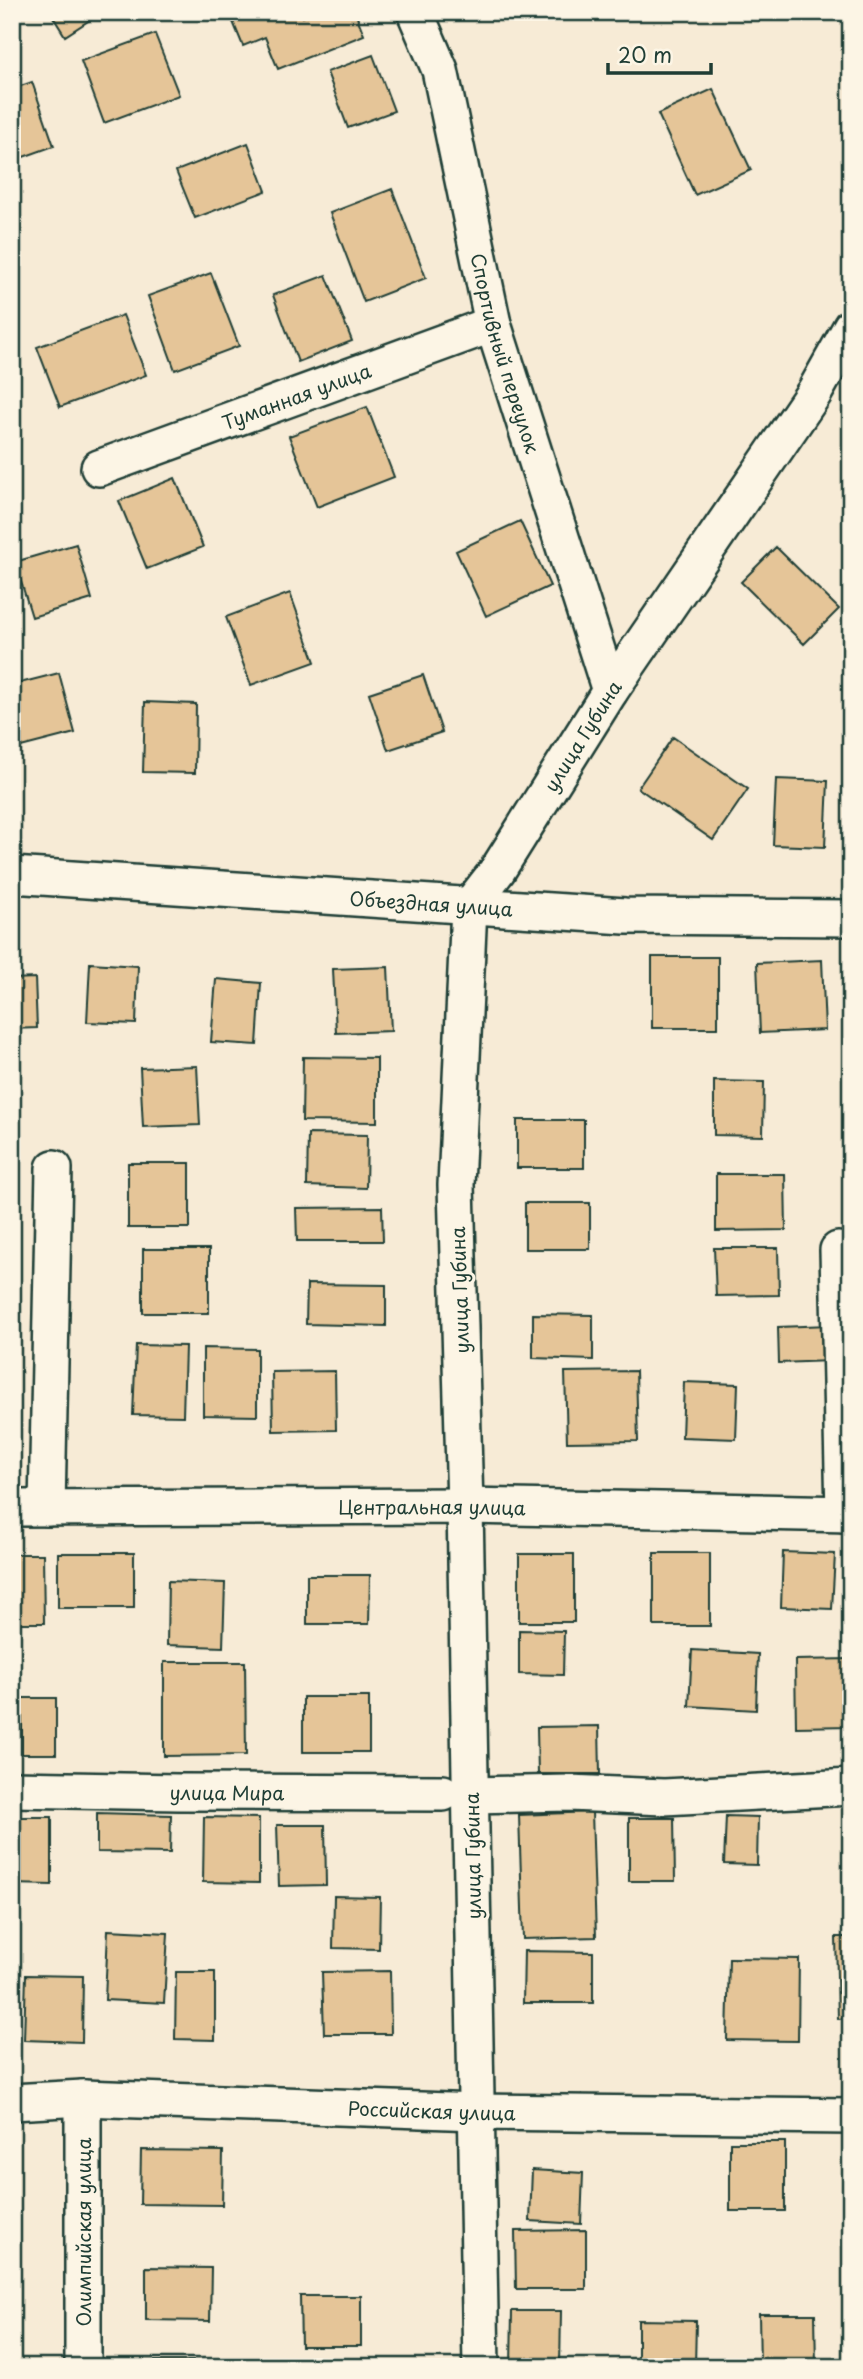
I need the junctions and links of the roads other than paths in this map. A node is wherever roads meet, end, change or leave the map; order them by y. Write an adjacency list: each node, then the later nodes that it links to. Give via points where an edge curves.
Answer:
1 (415, 12): 2 (street, Спортивный переулок, via 440,70)
2 (493, 324): 4 (street, Туманная улица); 5 (street, Спортивный переулок)
3 (851, 327): 5 (street, улица Губина, via 814,393)
4 (99, 468)
5 (610, 691): 7 (street, улица Губина)
6 (12, 875): 7 (street, Объездная улица)
7 (469, 907): 8 (street, Объездная улица, via 625,916); 11 (street, улица Губина, via 456,1185)
8 (851, 918)
9 (54, 1168): 13 (street)
10 (838, 1250): 14 (street)
11 (465, 1506): 13 (street, Центральная улица); 14 (street, Центральная улица); 17 (street, улица Губина)
12 (12, 1508): 13 (street, Центральная улица)
13 (47, 1508)
14 (847, 1514)
15 (851, 1787): 17 (street, улица Мира, via 664,1797)
16 (12, 1788): 17 (street, улица Мира)
17 (457, 1794): 20 (street, улица Губина)
18 (83, 2098): 19 (street, Российская улица); 20 (street, Российская улица); 22 (street, Олимпийская улица)
19 (12, 2102)
20 (477, 2112): 21 (street, Российская улица); 23 (street, улица Губина)
21 (851, 2116)
22 (83, 2367)
23 (481, 2367)

